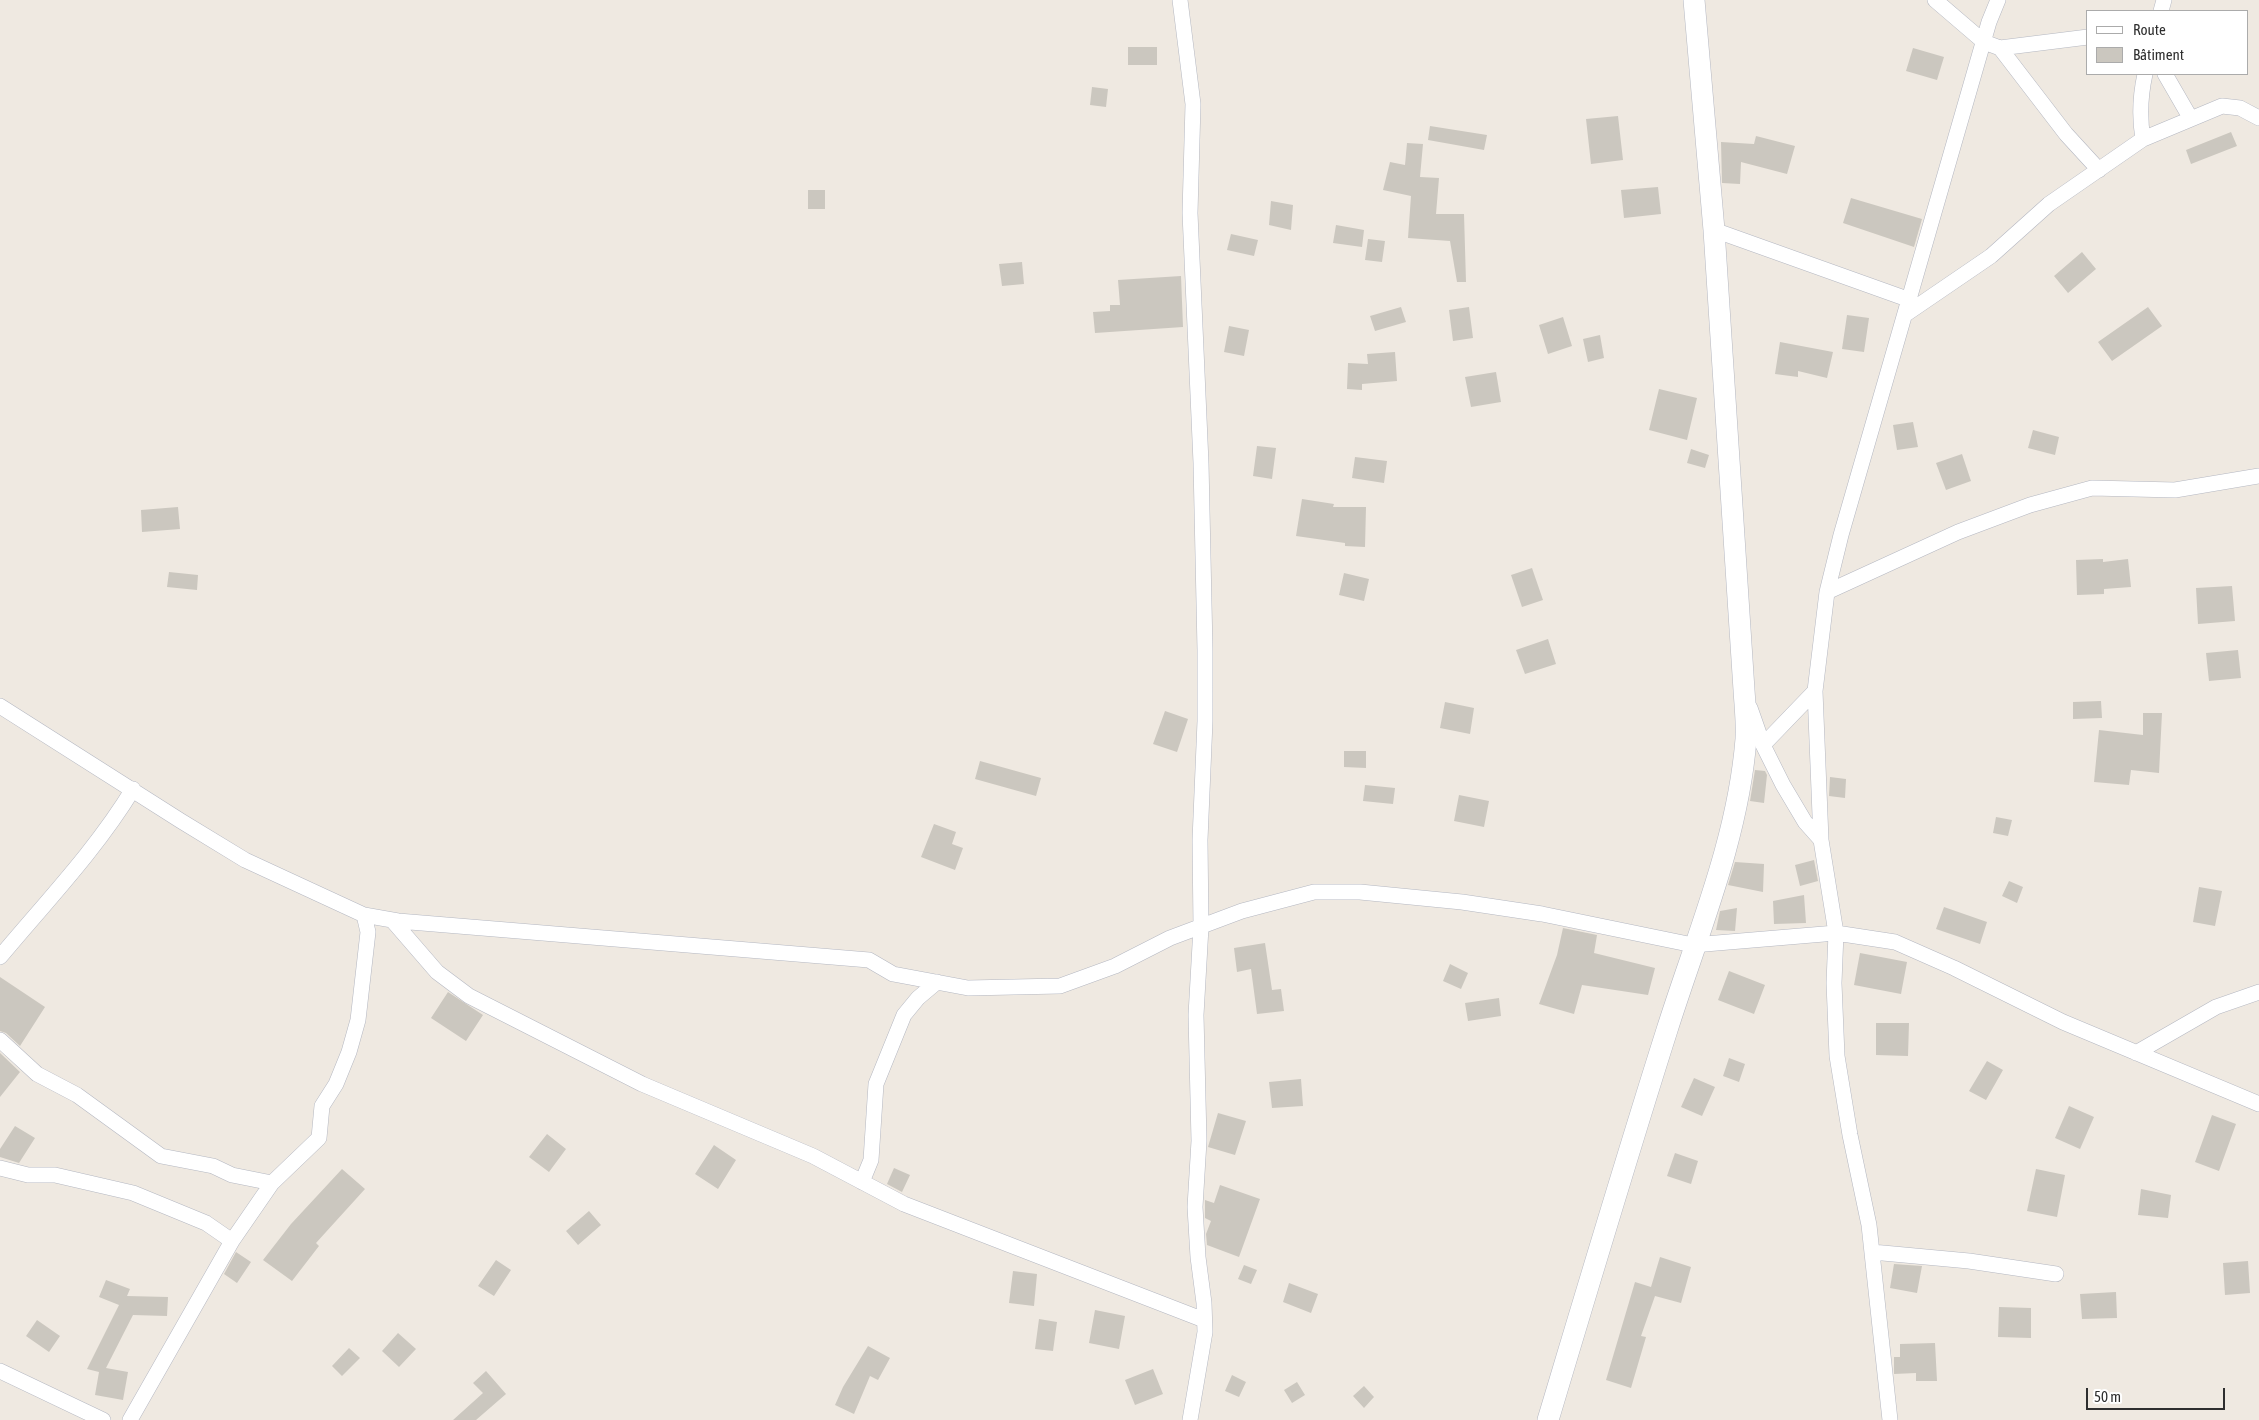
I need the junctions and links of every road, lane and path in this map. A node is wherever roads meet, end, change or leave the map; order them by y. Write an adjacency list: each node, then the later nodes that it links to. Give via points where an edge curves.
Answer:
1 (1180, 0): 26 (street, via 1192,104 1190,213 1205,640)
2 (1694, 0): 14 (street)
3 (1935, 0): 6 (street)
4 (1998, 0): 6 (street)
5 (2086, 37): 7 (street)
6 (1984, 42): 7 (street); 15 (street)
7 (2000, 48): 13 (street, via 2066,134)
8 (2145, 75): 12 (street, via 2139,106)
9 (2166, 75): 11 (street)
10 (2259, 118): 11 (street, via 2232,105)
11 (2191, 119): 12 (street)
12 (2143, 139): 13 (street)
13 (2099, 170): 15 (street, via 2050,204 1990,256)
14 (1714, 230): 15 (street); 18 (street)
15 (1908, 307): 17 (street)
16 (2259, 476): 17 (street, via 2176,490 2092,488 2030,505 1958,532)
17 (1827, 592): 19 (street)
18 (1744, 690): 21 (street); 28 (street, via 1746,739 1736,804 1717,882)
19 (1815, 691): 21 (street); 23 (street)
20 (0, 706): 22 (street)
21 (1763, 746): 23 (street, via 1805,822)
22 (132, 789): 24 (street, via 245,860); 29 (street, via 96,841)
23 (1821, 840): 27 (street)
24 (364, 915): 25 (street); 37 (street, via 368,932 363,984 349,1052 336,1084 322,1106 319,1138)
25 (392, 920): 30 (street, via 869,960 893,974); 36 (street, via 437,972 469,996 642,1084 812,1156)
26 (1201, 927): 28 (street, via 1242,911 1314,892 1360,892 1542,914); 30 (street, via 1170,938 1115,966 1060,986 968,988); 41 (street, via 1196,1015 1199,1141 1196,1207)
27 (1836, 933): 28 (street); 33 (street, via 1895,942); 39 (street, via 1837,1056)
28 (1694, 945): 46 (street)
29 (0, 957)
30 (937, 982): 36 (street, via 904,1014 876,1084 871,1160)
31 (2259, 992): 33 (street, via 2216,1007)
32 (0, 1040): 37 (street, via 37,1074 77,1095 162,1156)
33 (2136, 1053): 34 (street)
34 (2259, 1104)
35 (0, 1168): 38 (street, via 28,1175 55,1175 133,1193 206,1223)
36 (862, 1182): 41 (street, via 904,1204)
37 (272, 1183): 38 (street)
38 (232, 1241): 44 (street)
39 (1872, 1252): 40 (street, via 1970,1261); 47 (street)
40 (2056, 1274)
41 (1204, 1320): 45 (street)
42 (0, 1371): 43 (street)
43 (103, 1420)
44 (130, 1420)
45 (1190, 1420)
46 (1548, 1420)
47 (1890, 1420)

